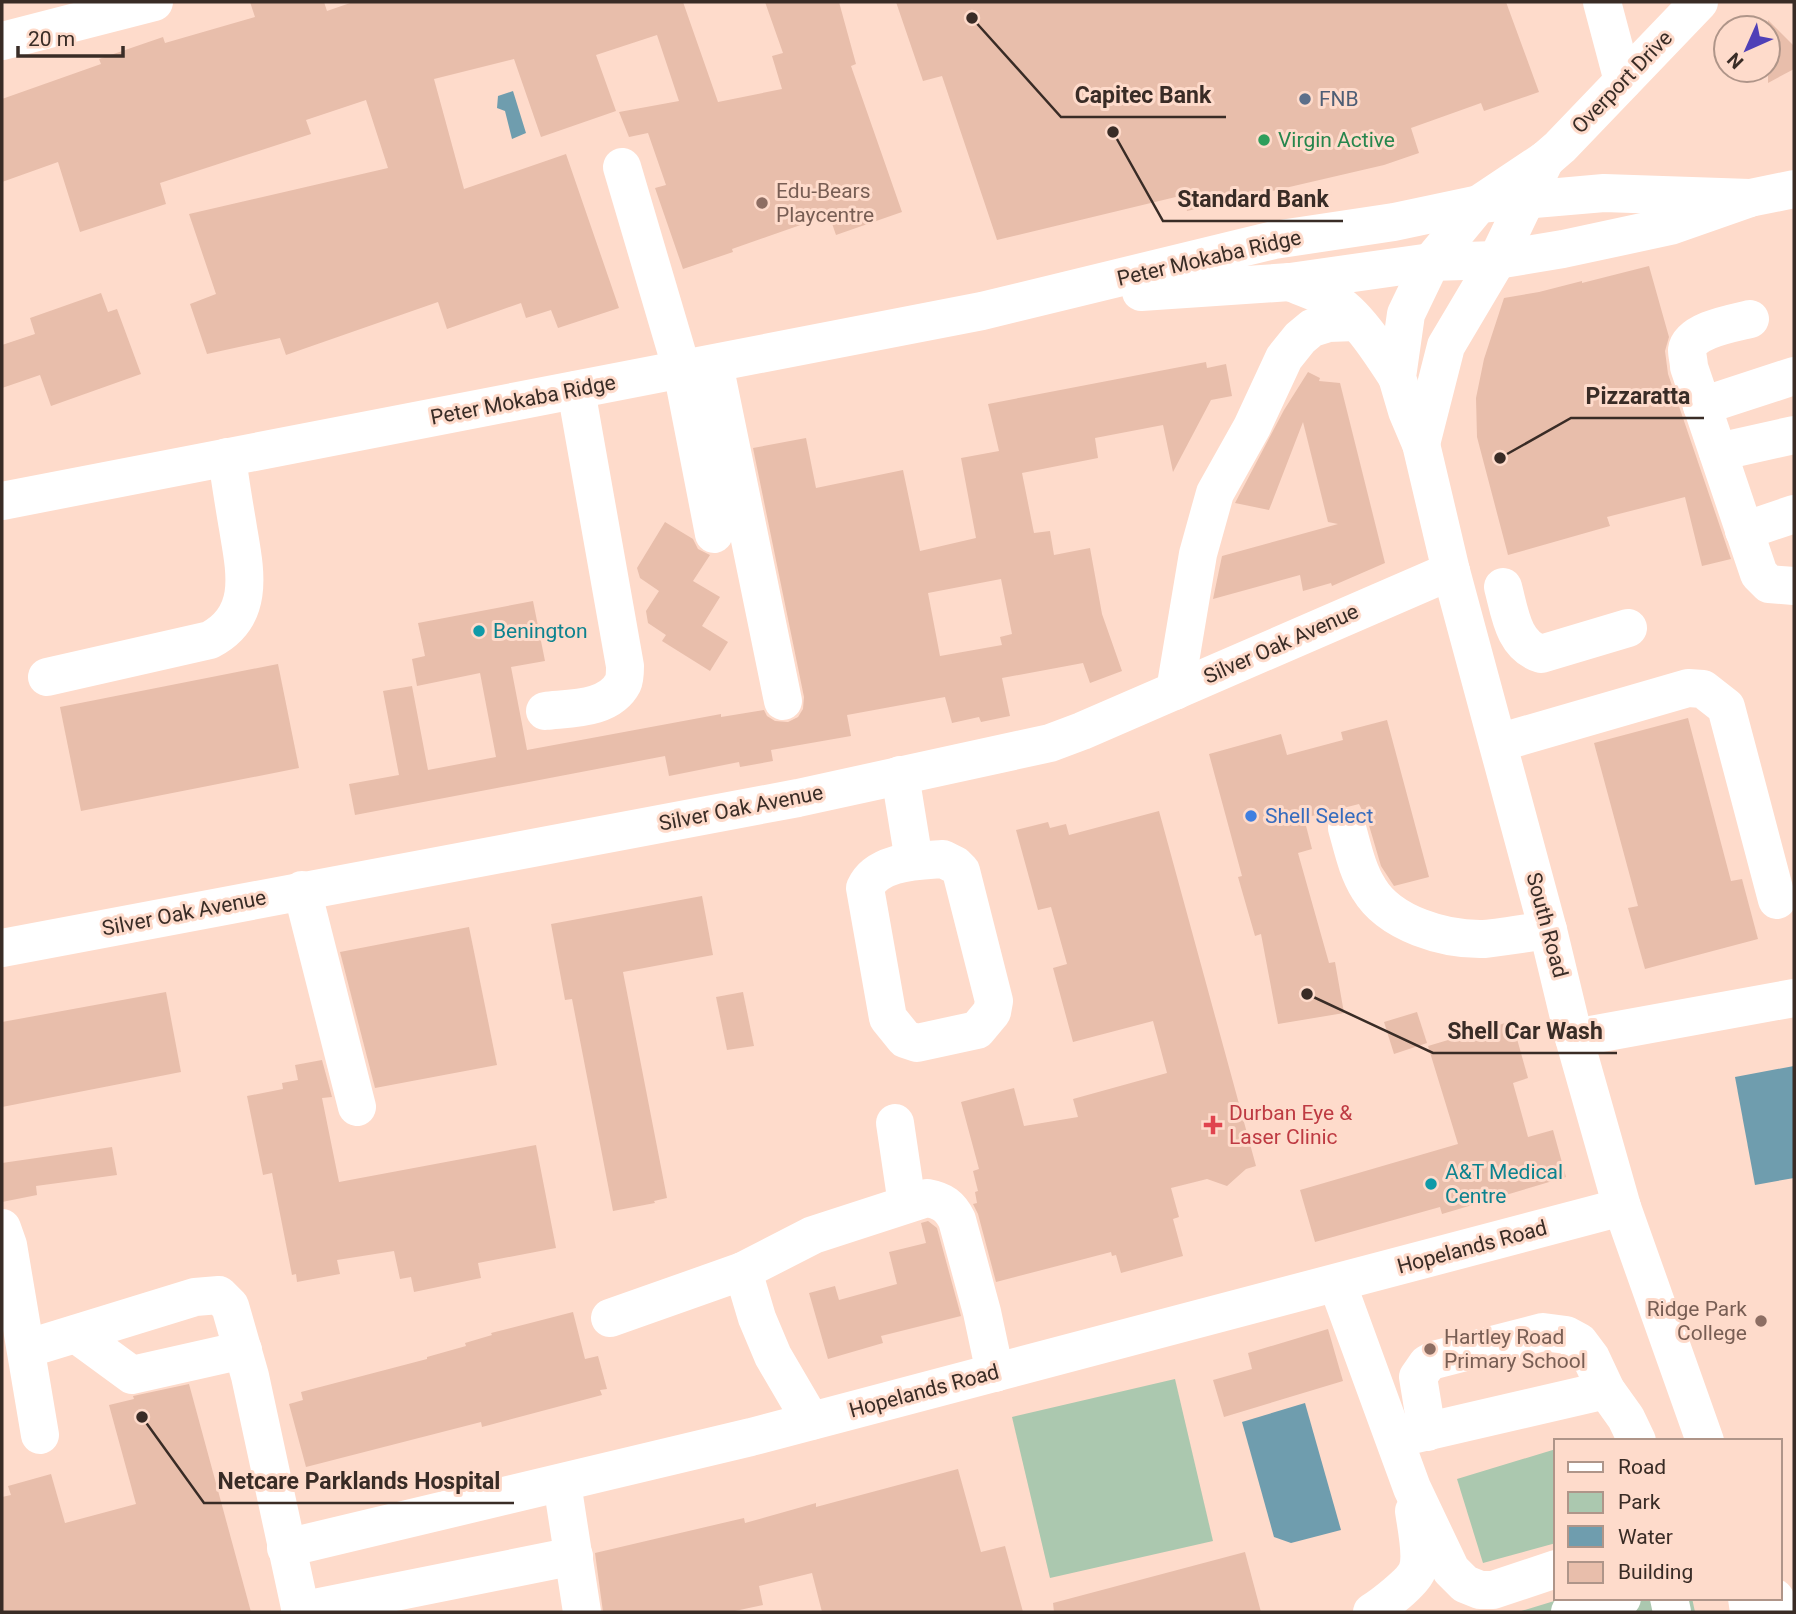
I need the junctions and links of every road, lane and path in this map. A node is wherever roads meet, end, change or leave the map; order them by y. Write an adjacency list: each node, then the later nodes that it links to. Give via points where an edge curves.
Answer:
1 (154, 2): 4 (street)
2 (1602, 2): 5 (street)
3 (1699, 2): 5 (street, Overport Drive)
4 (2, 41)
5 (1623, 80): 6 (street, Overport Drive)
6 (1545, 160): 10 (street, Overport Drive); 11 (street, Overport Drive)
7 (622, 167): 18 (street)
8 (1794, 189): 9 (street, Peter Mokaba Ridge)
9 (1750, 198): 10 (street, Peter Mokaba Ridge, via 1604,193); 12 (street, Peter Mokaba Ridge, via 1670,226)
10 (1527, 200): 11 (street, Peter Mokaba Ridge); 12 (street, Overport Drive)
11 (1479, 204): 13 (street, South Road); 15 (street, Peter Mokaba Ridge, via 1274,240)
12 (1497, 260): 13 (street, Peter Mokaba Ridge); 24 (street, South Road, via 1446,346)
13 (1431, 262): 14 (street, Peter Mokaba Ridge); 20 (street, South Road, via 1406,314)
14 (1290, 282): 15 (street, Peter Mokaba Ridge); 17 (street, via 1333,300)
15 (1044, 298): 18 (street, Peter Mokaba Ridge)
16 (1750, 319): 22 (street, via 1693,338 1687,349 1689,367)
17 (1356, 322): 20 (street); 36 (street, via 1328,323 1300,338 1284,358 1215,493 1198,554)
18 (698, 367): 21 (street, Peter Mokaba Ridge); 30 (street); 37 (street)
19 (1794, 376): 22 (street)
20 (1397, 377): 24 (street, South Road)
21 (576, 390): 26 (street, Peter Mokaba Ridge); 38 (street, via 625,666 623,683 600,704)
22 (1702, 406): 25 (street)
23 (1794, 435): 25 (street)
24 (1421, 444): 31 (street, South Road)
25 (1718, 452): 29 (street)
26 (227, 457): 27 (street, Peter Mokaba Ridge); 35 (street, via 246,575 244,598 225,632 210,640)
27 (2, 500)
28 (1794, 514): 29 (street)
29 (1744, 531): 32 (street, via 1759,574 1769,584)
30 (714, 534)
31 (1451, 571): 36 (street, Silver Oak Avenue); 39 (street, South Road)
32 (1794, 586)
33 (1503, 587): 34 (street, via 1517,633 1531,651 1541,654)
34 (1628, 628)
35 (47, 677)
36 (1175, 691): 40 (street, Silver Oak Avenue, via 1050,743)
37 (783, 701)
38 (545, 711)
39 (1497, 743): 44 (street, via 1688,688 1703,689 1726,706); 45 (street, South Road)
40 (900, 775): 42 (street); 43 (street, Silver Oak Avenue)
41 (1347, 828): 45 (street, via 1369,890 1383,907 1405,921 1458,937 1483,939)
42 (914, 862): 42 (street, via 943,859 961,871 994,1001 992,1012 977,1030 916,1043 905,1039 888,1018 865,888 880,870)
43 (302, 890): 46 (street, Silver Oak Avenue); 49 (street)
44 (1777, 900)
45 (1549, 930): 48 (street, South Road)
46 (2, 948)
47 (1794, 998): 48 (street)
48 (1574, 1038): 52 (street, South Road)
49 (357, 1107)
50 (895, 1123): 51 (street)
51 (907, 1204): 54 (street, via 813,1235); 60 (street, via 927,1198 951,1208)
52 (1622, 1207): 55 (street, Hopelands Road); 66 (street, South Road)
53 (2, 1228): 58 (street)
54 (743, 1271): 56 (street); 62 (street, via 773,1356)
55 (1337, 1283): 60 (street, Hopelands Road); 64 (street)
56 (610, 1318)
57 (76, 1334): 58 (street); 59 (street, via 132,1375); 59 (street, via 195,1297 219,1294 230,1306)
58 (26, 1349): 63 (street)
59 (243, 1350): 69 (street)
60 (995, 1373): 62 (street, Hopelands Road)
61 (1606, 1390): 64 (street); 64 (street, via 1579,1342 1543,1332 1427,1364 1418,1377); 65 (street)
62 (811, 1421): 67 (street, Hopelands Road)
63 (40, 1435)
64 (1410, 1435): 68 (street)
65 (1636, 1439)
66 (1704, 1439)
67 (562, 1483): 69 (street, Hopelands Road); 70 (street)
68 (1412, 1488): 71 (street, via 1451,1570 1465,1584 1493,1590); 75 (street, via 1417,1572)
69 (286, 1548): 73 (street)
70 (574, 1556): 73 (street); 74 (street)
71 (1554, 1570)
72 (1615, 1600): 76 (street)
73 (300, 1612)
74 (582, 1612)
75 (1372, 1612)
76 (1570, 1612)

